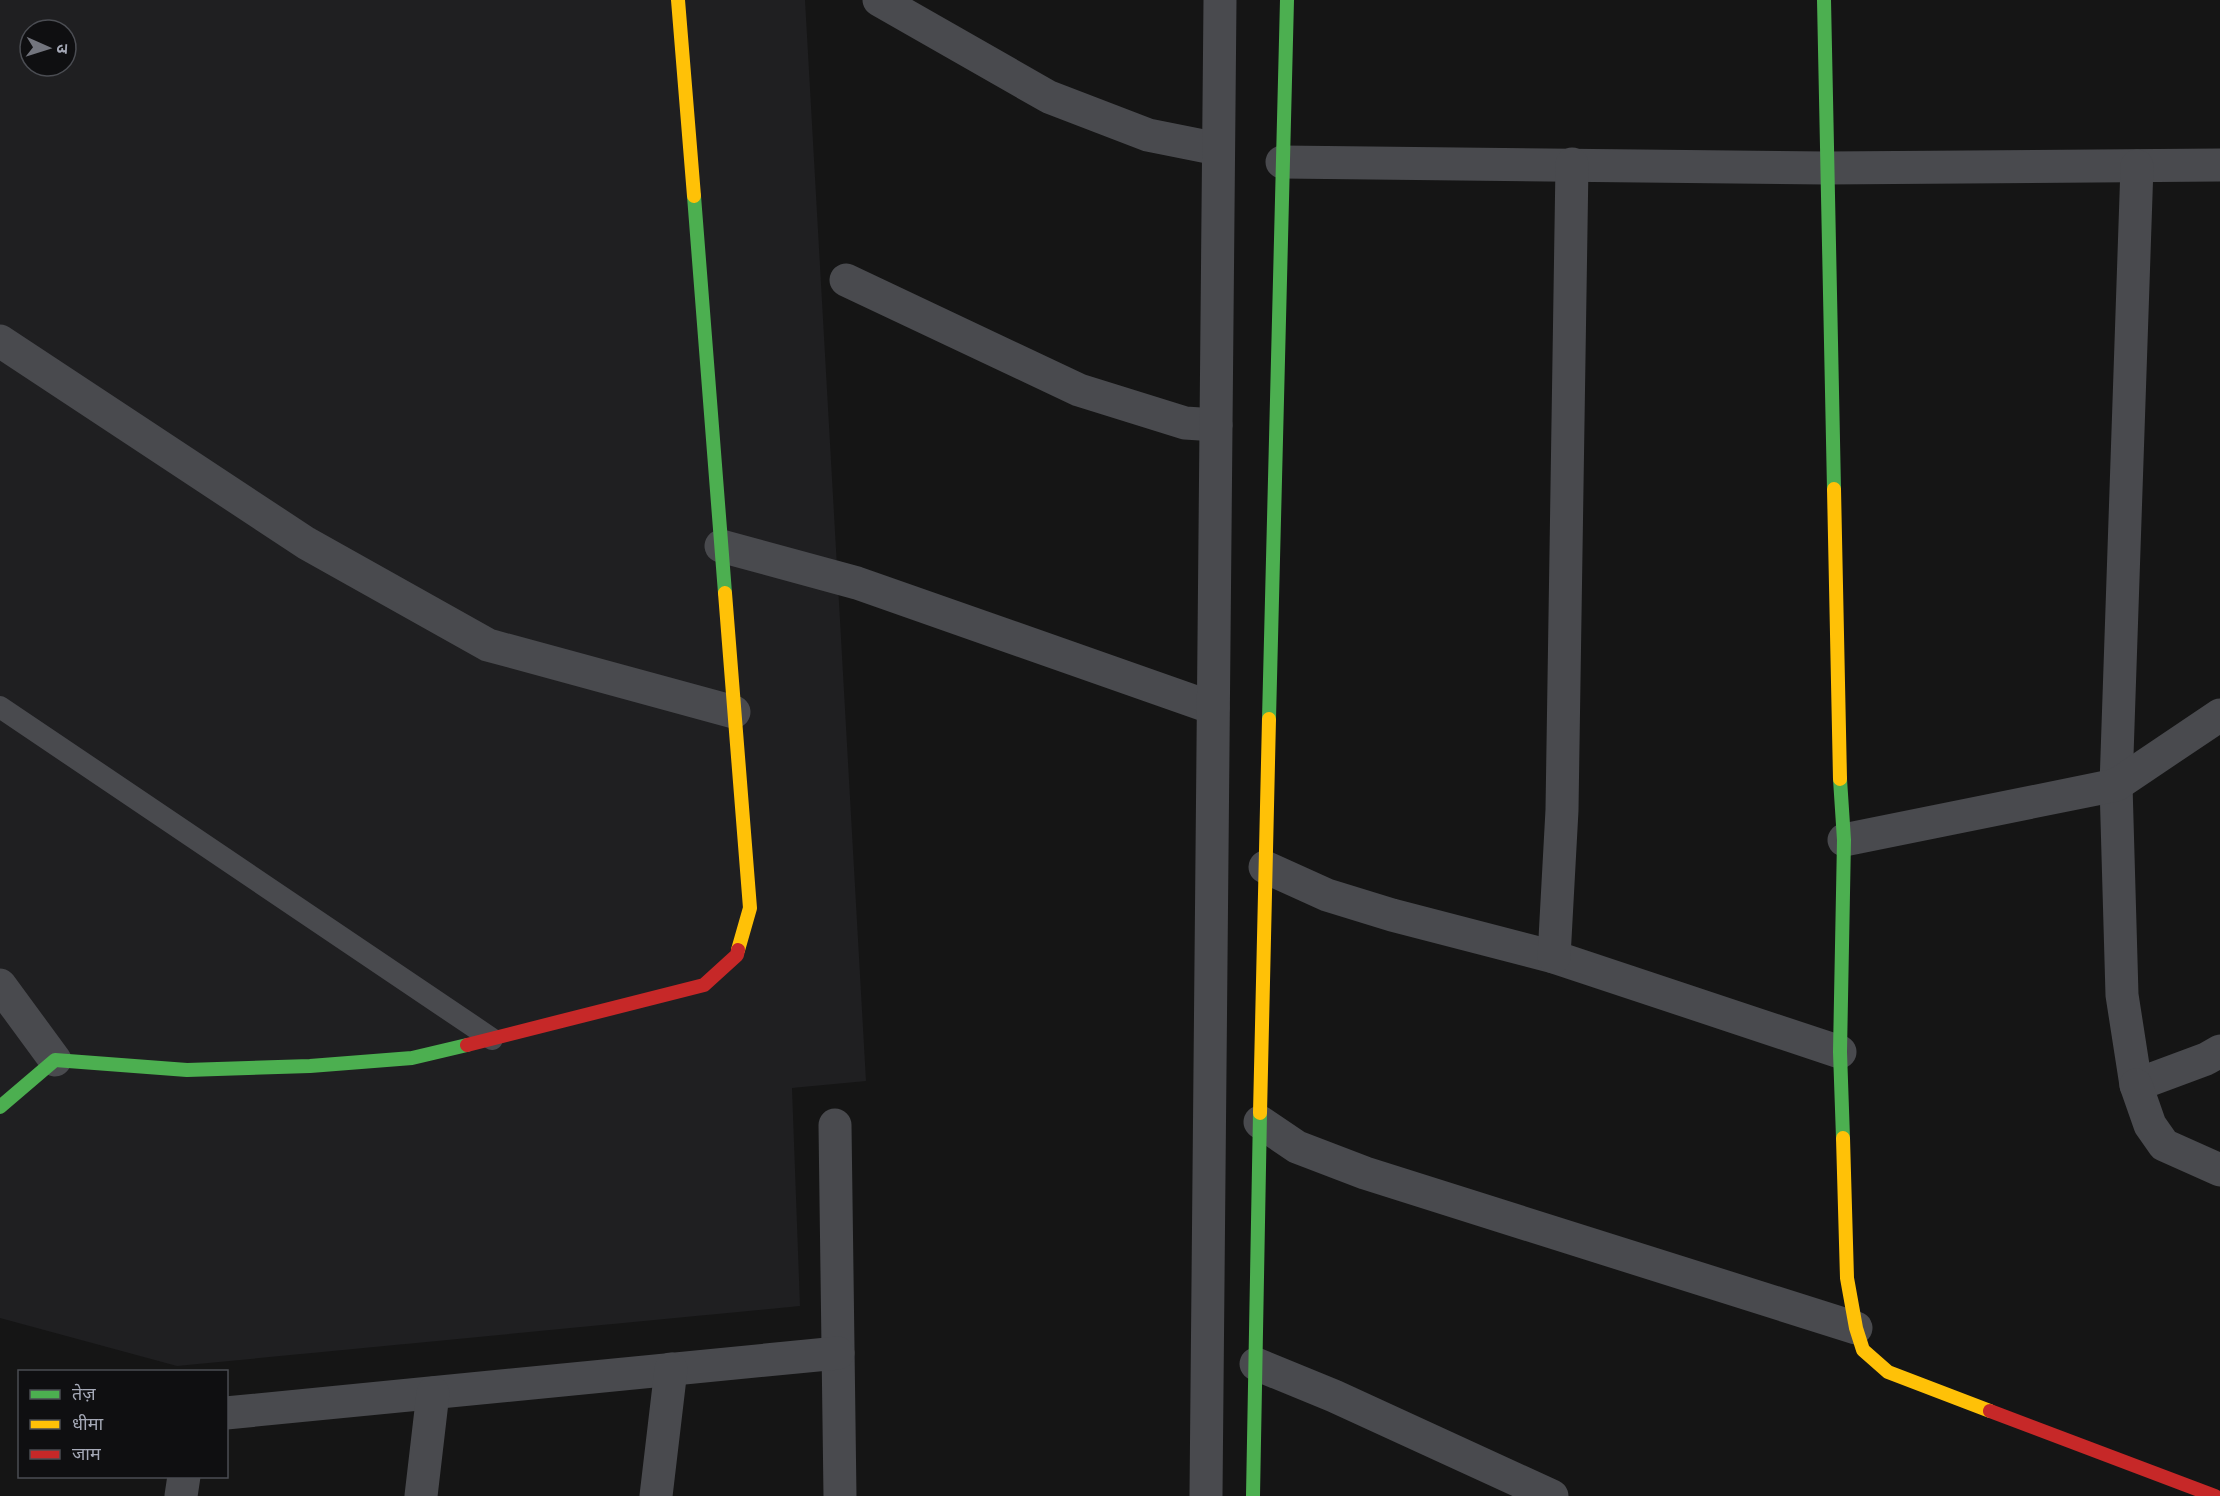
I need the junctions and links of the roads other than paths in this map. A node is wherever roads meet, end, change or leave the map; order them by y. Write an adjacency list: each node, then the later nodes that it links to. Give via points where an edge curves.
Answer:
1 (678, 0): 15 (street)
2 (879, 0): 6 (street, via 1049,97 1148,135)
3 (1220, 0): 6 (street)
4 (1287, 0): 7 (street)
5 (1824, 0): 11 (street)
6 (1218, 149): 14 (street)
7 (1282, 162): 8 (street); 22 (street)
8 (1572, 164): 11 (street); 23 (street, via 1562,810)
9 (2220, 165): 10 (street)
10 (2137, 166): 11 (street); 20 (street)
11 (1827, 168): 21 (street)
12 (846, 280): 14 (street, via 1079,390 1185,423)
13 (0, 341): 18 (street, via 306,543 488,645)
14 (1216, 425): 17 (street)
15 (721, 546): 17 (street, via 857,583); 18 (street)
16 (0, 707): 25 (lane)
17 (1213, 708): 46 (street)
18 (734, 712): 25 (street, via 750,908 737,955 705,985)
19 (2220, 715): 20 (street)
20 (2116, 785): 21 (street); 29 (street, via 2122,995)
21 (1844, 840): 27 (street)
22 (1265, 867): 23 (street, via 1327,895); 31 (street)
23 (1554, 957): 27 (street)
24 (0, 984): 28 (street)
25 (492, 1039): 28 (street, via 412,1058 310,1066 187,1070)
26 (2220, 1051): 29 (street)
27 (1840, 1052): 34 (street, via 1847,1278)
28 (55, 1060): 30 (street)
29 (2136, 1085): 33 (street, via 2150,1125 2164,1145)
30 (0, 1107)
31 (1260, 1122): 34 (street, via 1297,1147 1365,1173); 36 (street)
32 (835, 1125): 35 (street)
33 (2220, 1170)
34 (1856, 1328): 48 (street, via 1863,1350 1888,1372)
35 (838, 1353): 37 (street); 45 (street)
36 (1256, 1364): 41 (street); 47 (street)
37 (671, 1369): 38 (street); 44 (street)
38 (433, 1393): 39 (street); 43 (street)
39 (228, 1413)
40 (184, 1478): 42 (street)
41 (1548, 1495)
42 (182, 1496)
43 (421, 1496)
44 (656, 1496)
45 (840, 1496)
46 (1206, 1496)
47 (1253, 1496)
48 (2215, 1496)

